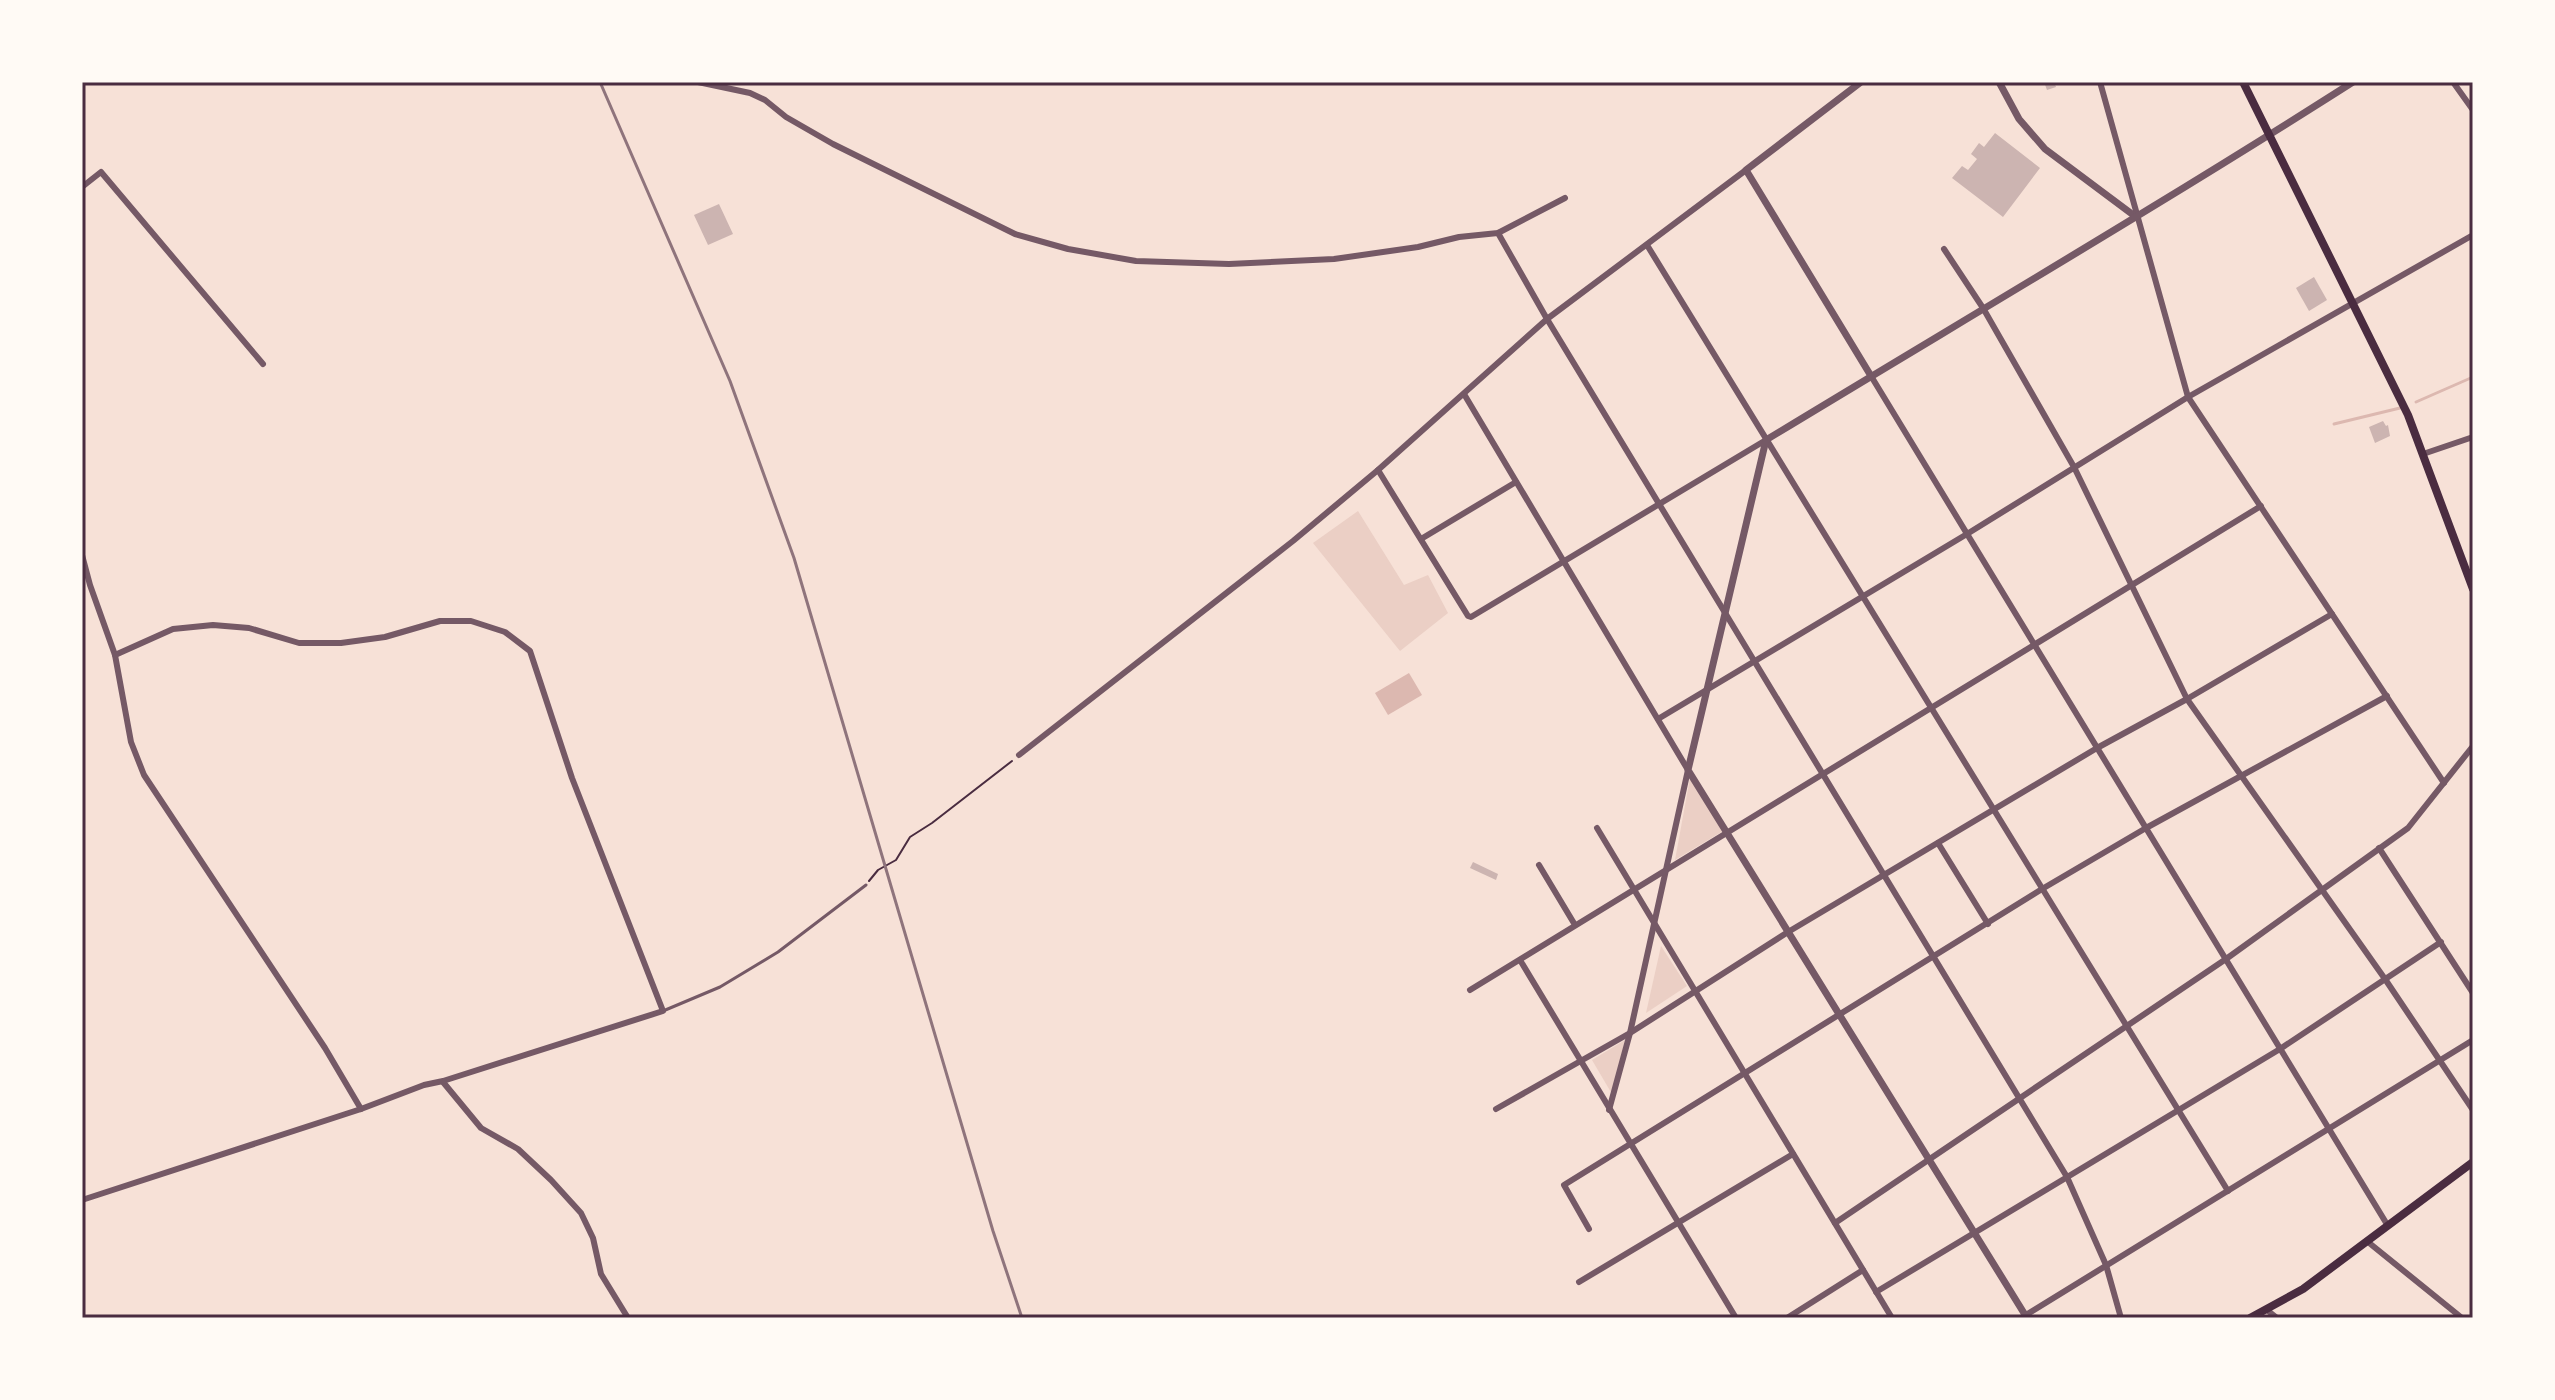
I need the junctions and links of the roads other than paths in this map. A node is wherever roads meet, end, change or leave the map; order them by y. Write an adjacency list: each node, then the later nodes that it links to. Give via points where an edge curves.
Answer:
1 (698, 82): 14 (street, via 757,96 833,144 948,202 1015,234 1068,249 1136,261 1229,264 1334,259)
2 (1861, 82): 10 (street)
3 (1999, 82): 13 (street, via 2019,119 2045,149)
4 (2100, 82): 13 (street)
5 (2243, 82): 9 (main road)
6 (2353, 82): 9 (street)
7 (2453, 82): 8 (street)
8 (2473, 110)
9 (2268, 136): 13 (street); 18 (main road)
10 (1746, 170): 16 (street); 22 (street)
11 (82, 187): 21 (street, via 101,172)
12 (1565, 198): 14 (street)
13 (2136, 217): 19 (street); 24 (street)
14 (1498, 233): 20 (street)
15 (2473, 235): 18 (street)
16 (1647, 245): 20 (street); 26 (street)
17 (1944, 249): 19 (street)
18 (2354, 305): 24 (street); 27 (main road)
19 (1983, 308): 22 (street); 28 (street)
20 (1547, 319): 23 (street); 31 (street)
21 (263, 364)
22 (1871, 376): 26 (street); 33 (street)
23 (1464, 394): 29 (street); 30 (street)
24 (2188, 397): 28 (street); 32 (street)
25 (2473, 437): 27 (street)
26 (1766, 440): 31 (street); 39 (street); 40 (street)
27 (2423, 454): 38 (main road)
28 (2074, 467): 33 (street); 37 (street)
29 (1378, 470): 34 (street); 52 (street)
30 (1516, 482): 34 (street); 36 (street)
31 (1660, 503): 36 (street); 40 (street)
32 (2261, 506): 37 (street); 41 (street)
33 (1967, 534): 39 (street); 42 (street)
34 (1421, 539): 36 (street, via 1471,617)
35 (82, 555): 43 (street)
36 (1564, 562): 49 (street)
37 (2131, 587): 42 (street); 47 (street)
38 (2473, 589)
39 (1862, 595): 44 (street); 48 (street)
40 (1725, 612): 44 (street); 45 (street)
41 (2332, 614): 46 (street); 47 (street)
42 (2035, 646): 48 (street); 51 (street)
43 (115, 655): 82 (street, via 173,629 213,625 249,628 299,643 385,637 440,621 471,621 505,632 530,651 572,778); 93 (street, via 131,742 144,775)
44 (1754, 661): 45 (street); 54 (street)
45 (1707, 689): 49 (street); 53 (street)
46 (2387, 696): 55 (street); 56 (street)
47 (2187, 699): 51 (street); 55 (street)
48 (1931, 708): 54 (street); 57 (street)
49 (1658, 719): 53 (street)
50 (2473, 746): 56 (street)
51 (2097, 748): 57 (street); 59 (street)
52 (1019, 755)
53 (1688, 770): 60 (street); 64 (street)
54 (1824, 774): 60 (street); 65 (street)
55 (2240, 778): 59 (street); 67 (street)
56 (2444, 783): 62 (street, via 2408,828)
57 (1994, 810): 61 (street); 69 (street)
58 (1597, 828): 68 (street)
59 (2146, 828): 69 (street); 76 (street)
60 (1727, 833): 64 (street); 73 (street)
61 (1938, 843): 65 (street); 71 (street)
62 (2379, 848): 67 (street); 74 (street)
63 (1539, 865): 72 (street)
64 (1665, 870): 68 (street); 70 (street)
65 (1885, 876): 73 (street); 75 (street)
66 (866, 885): 82 (lane, via 770,957 720,987)
67 (2322, 888): 76 (street); 78 (street)
68 (1634, 889): 70 (street); 72 (street)
69 (2042, 889): 71 (street); 84 (street)
70 (1655, 923): 80 (street); 85 (street)
71 (1988, 924): 75 (street)
72 (1575, 925): 77 (street)
73 (1788, 932): 80 (street); 83 (street)
74 (2441, 942): 78 (street); 81 (street)
75 (1934, 956): 83 (street); 92 (street)
76 (2226, 959): 84 (street); 87 (street)
77 (1520, 960): 79 (street); 88 (street)
78 (2385, 979): 87 (street); 89 (street)
79 (1470, 990)
80 (1696, 991): 85 (street); 90 (street)
81 (2473, 993)
82 (663, 1011): 91 (street)
83 (1839, 1014): 90 (street); 101 (street)
84 (2126, 1025): 92 (street); 95 (street)
85 (1630, 1033): 88 (street); 96 (street)
86 (2473, 1040): 89 (street)
87 (2280, 1049): 95 (street); 98 (street)
88 (1581, 1061): 94 (street); 96 (street)
89 (2441, 1061): 97 (street); 98 (street)
90 (1744, 1073): 99 (street); 100 (street)
91 (443, 1081): 93 (street); 118 (street, via 481,1128 518,1149 581,1213 601,1274)
92 (2018, 1098): 101 (street); 103 (street)
93 (361, 1109): 105 (street)
94 (1496, 1109)
95 (2177, 1109): 103 (street); 104 (street)
96 (1609, 1110): 99 (street)
97 (2473, 1110)
98 (2329, 1129): 104 (street); 108 (street)
99 (1629, 1144): 106 (street); 109 (street, via 1564,1185)
100 (1793, 1154): 106 (street); 107 (street)
101 (1929, 1159): 107 (street); 110 (street)
102 (2473, 1162): 108 (main road)
103 (2067, 1177): 110 (street); 112 (street)
104 (2228, 1191): 112 (street)
105 (82, 1200)
106 (1678, 1223): 114 (street); 119 (street)
107 (1835, 1223): 113 (street)
108 (2388, 1226): 111 (main road)
109 (1589, 1229)
110 (1975, 1233): 115 (street); 117 (street)
111 (2368, 1242): 116 (main road); 125 (street)
112 (2106, 1265): 117 (street); 122 (street)
113 (1863, 1270): 115 (street); 120 (street)
114 (1579, 1282)
115 (1876, 1292): 121 (street)
116 (2267, 1310): 123 (main road); 124 (street)
117 (2025, 1317)
118 (628, 1318)
119 (1736, 1318)
120 (1787, 1318)
121 (1892, 1318)
122 (2121, 1318)
123 (2250, 1318)
124 (2277, 1318)
125 (2462, 1318)

